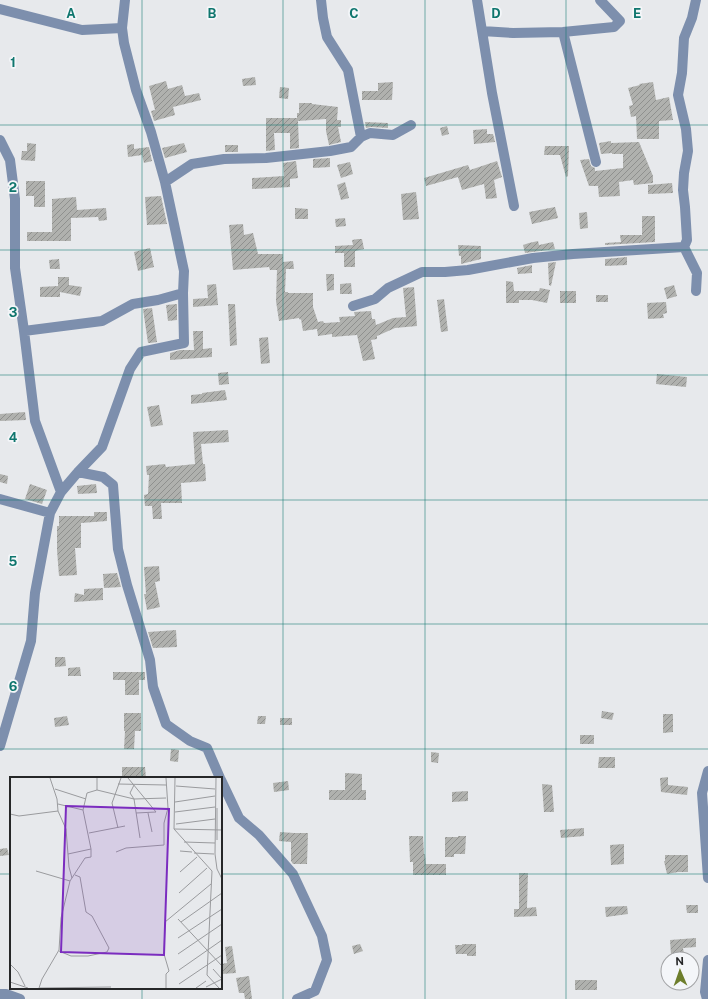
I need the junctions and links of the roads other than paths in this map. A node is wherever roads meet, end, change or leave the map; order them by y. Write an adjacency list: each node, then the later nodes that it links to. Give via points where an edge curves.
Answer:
1 (125, 0): 7 (street)
2 (321, 0): 11 (street, via 327,37 348,70)
3 (477, 0): 8 (street)
4 (600, 0): 9 (street, via 620,21 614,27)
5 (696, 0): 16 (street, via 684,38 678,95 688,151 682,190 687,240)
6 (0, 9): 7 (street, via 82,30)
7 (122, 28): 14 (street, via 136,90)
8 (482, 31): 9 (street); 15 (street)
9 (563, 32): 13 (street)
10 (411, 126): 11 (street, via 393,135 370,134)
11 (360, 137): 14 (street, via 351,147 330,151 192,164)
12 (0, 140): 20 (street, via 11,167 15,199 15,268)
13 (596, 162)
14 (165, 182): 18 (street, via 184,271)
15 (514, 206)
16 (684, 247): 17 (street, via 697,272); 19 (street, via 573,254 533,258 468,270 422,272 388,288 375,299)
17 (696, 291)
18 (183, 293): 20 (street, via 134,304 102,321); 21 (street, via 184,343 141,352 130,369 102,447)
19 (353, 306)
20 (24, 331): 22 (street, via 35,421)
21 (78, 472): 22 (street); 27 (street, via 103,477 113,485 118,549 150,660 153,687 166,724 190,741 207,748)
22 (61, 492): 24 (street)
23 (0, 499): 24 (street)
24 (50, 513): 25 (street, via 35,593 32,641)
25 (0, 746)
26 (708, 771): 29 (street, via 702,793)
27 (219, 777)
28 (222, 783): 33 (street, via 239,818 259,835 293,874 322,936 327,960 316,991)
29 (708, 878)
30 (708, 960): 34 (street, via 705,992)
31 (0, 994): 32 (street)
32 (20, 999)
33 (297, 999)
34 (707, 999)

